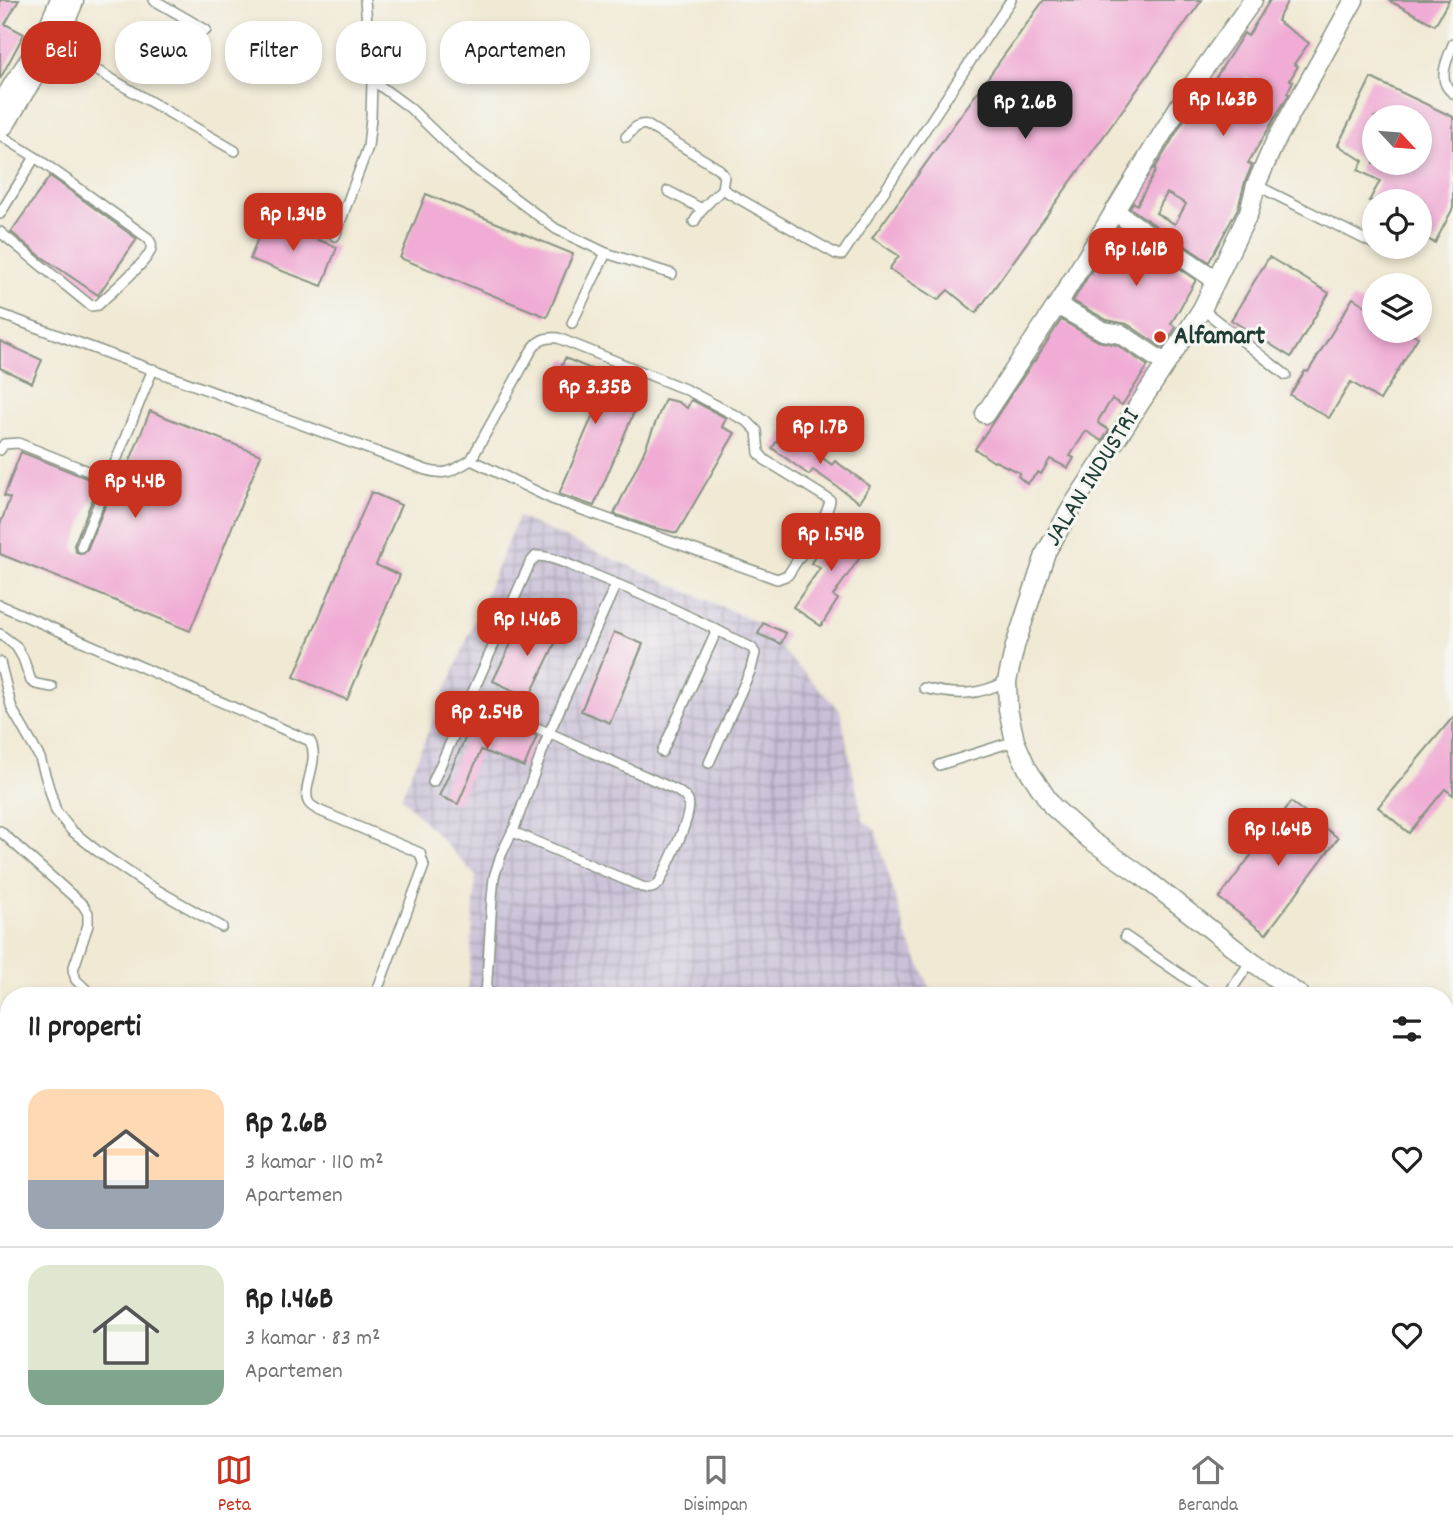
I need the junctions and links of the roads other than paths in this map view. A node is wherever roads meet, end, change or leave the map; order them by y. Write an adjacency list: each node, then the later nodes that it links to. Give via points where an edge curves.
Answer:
1 (154, 0): 8 (lane)
2 (365, 0): 9 (lane)
3 (1011, 0): 22 (lane, via 842,255)
4 (1253, 0): 25 (street, via 1191,87)
5 (1354, 0): 21 (street, JALAN INDUSTRI)
6 (66, 1): 7 (highway)
7 (58, 21)
8 (190, 21)
9 (367, 21)
10 (1453, 44): 15 (lane, via 1443,71 1447,89)
11 (101, 73): 19 (lane)
12 (21, 84): 16 (highway)
13 (372, 84): 29 (lane, via 368,147)
14 (377, 84): 31 (lane, via 529,211)
15 (1453, 93)
16 (0, 120)
17 (0, 135): 20 (lane)
18 (626, 137): 22 (lane, via 639,124 647,125 719,169 724,176)
19 (235, 150)
20 (35, 157): 26 (lane); 28 (lane, via 148,238 151,251 98,305 91,306)
21 (1256, 185): 30 (lane); 33 (street, JALAN INDUSTRI, via 1250,212)
22 (722, 189): 24 (lane)
23 (668, 191): 24 (lane)
24 (702, 209): 27 (lane)
25 (1114, 211): 33 (street); 34 (street)
26 (0, 215)
27 (694, 222)
28 (0, 232)
29 (335, 236)
30 (1362, 238)
31 (606, 253): 32 (lane); 37 (lane)
32 (672, 274)
33 (1216, 280): 35 (street, JALAN INDUSTRI)
34 (1057, 305): 38 (street, via 1104,331 1121,334); 41 (street)
35 (1202, 309): 38 (street, JALAN INDUSTRI); 40 (lane)
36 (0, 314): 39 (lane)
37 (572, 323)
38 (1166, 364): 51 (street, JALAN INDUSTRI, via 1046,552)
39 (153, 369): 43 (lane, via 426,470 447,473); 44 (lane)
40 (1286, 375)
41 (985, 414)
42 (0, 450): 44 (lane, via 4,444 19,443)
43 (471, 460): 43 (lane, via 552,499 777,579 788,575 830,503 765,460 759,453 757,431 748,422 687,390 558,338 536,343)
44 (108, 479): 45 (lane)
45 (81, 547)
46 (616, 583): 48 (lane); 54 (lane, via 536,556); 55 (lane)
47 (0, 605): 67 (lane, via 310,741 314,758 306,794 309,803 420,853 424,866)
48 (718, 630): 57 (lane); 58 (lane, via 755,653)
49 (0, 634): 52 (lane, via 16,646 31,681)
50 (0, 662): 63 (lane, via 12,709 40,758 55,811 96,850)
51 (1007, 681): 53 (lane, via 961,694); 56 (street, JALAN INDUSTRI)
52 (52, 687)
53 (924, 688)
54 (469, 699): 55 (lane); 60 (lane)
55 (549, 733): 62 (lane); 62 (lane, via 676,790 690,803 683,830 659,883 650,888)
56 (1015, 741): 59 (lane); 65 (street, JALAN INDUSTRI, via 1044,796 1065,818)
57 (662, 752)
58 (709, 763)
59 (939, 765)
60 (433, 782)
61 (0, 831): 66 (lane, via 88,914 73,970)
62 (513, 832): 68 (lane, via 495,877)
63 (222, 927)
64 (1125, 936): 69 (lane)
65 (1251, 961): 70 (lane); 71 (street, JALAN INDUSTRI)
66 (83, 987)
67 (378, 987)
68 (487, 987)
69 (1199, 987)
70 (1233, 987)
71 (1288, 987)

